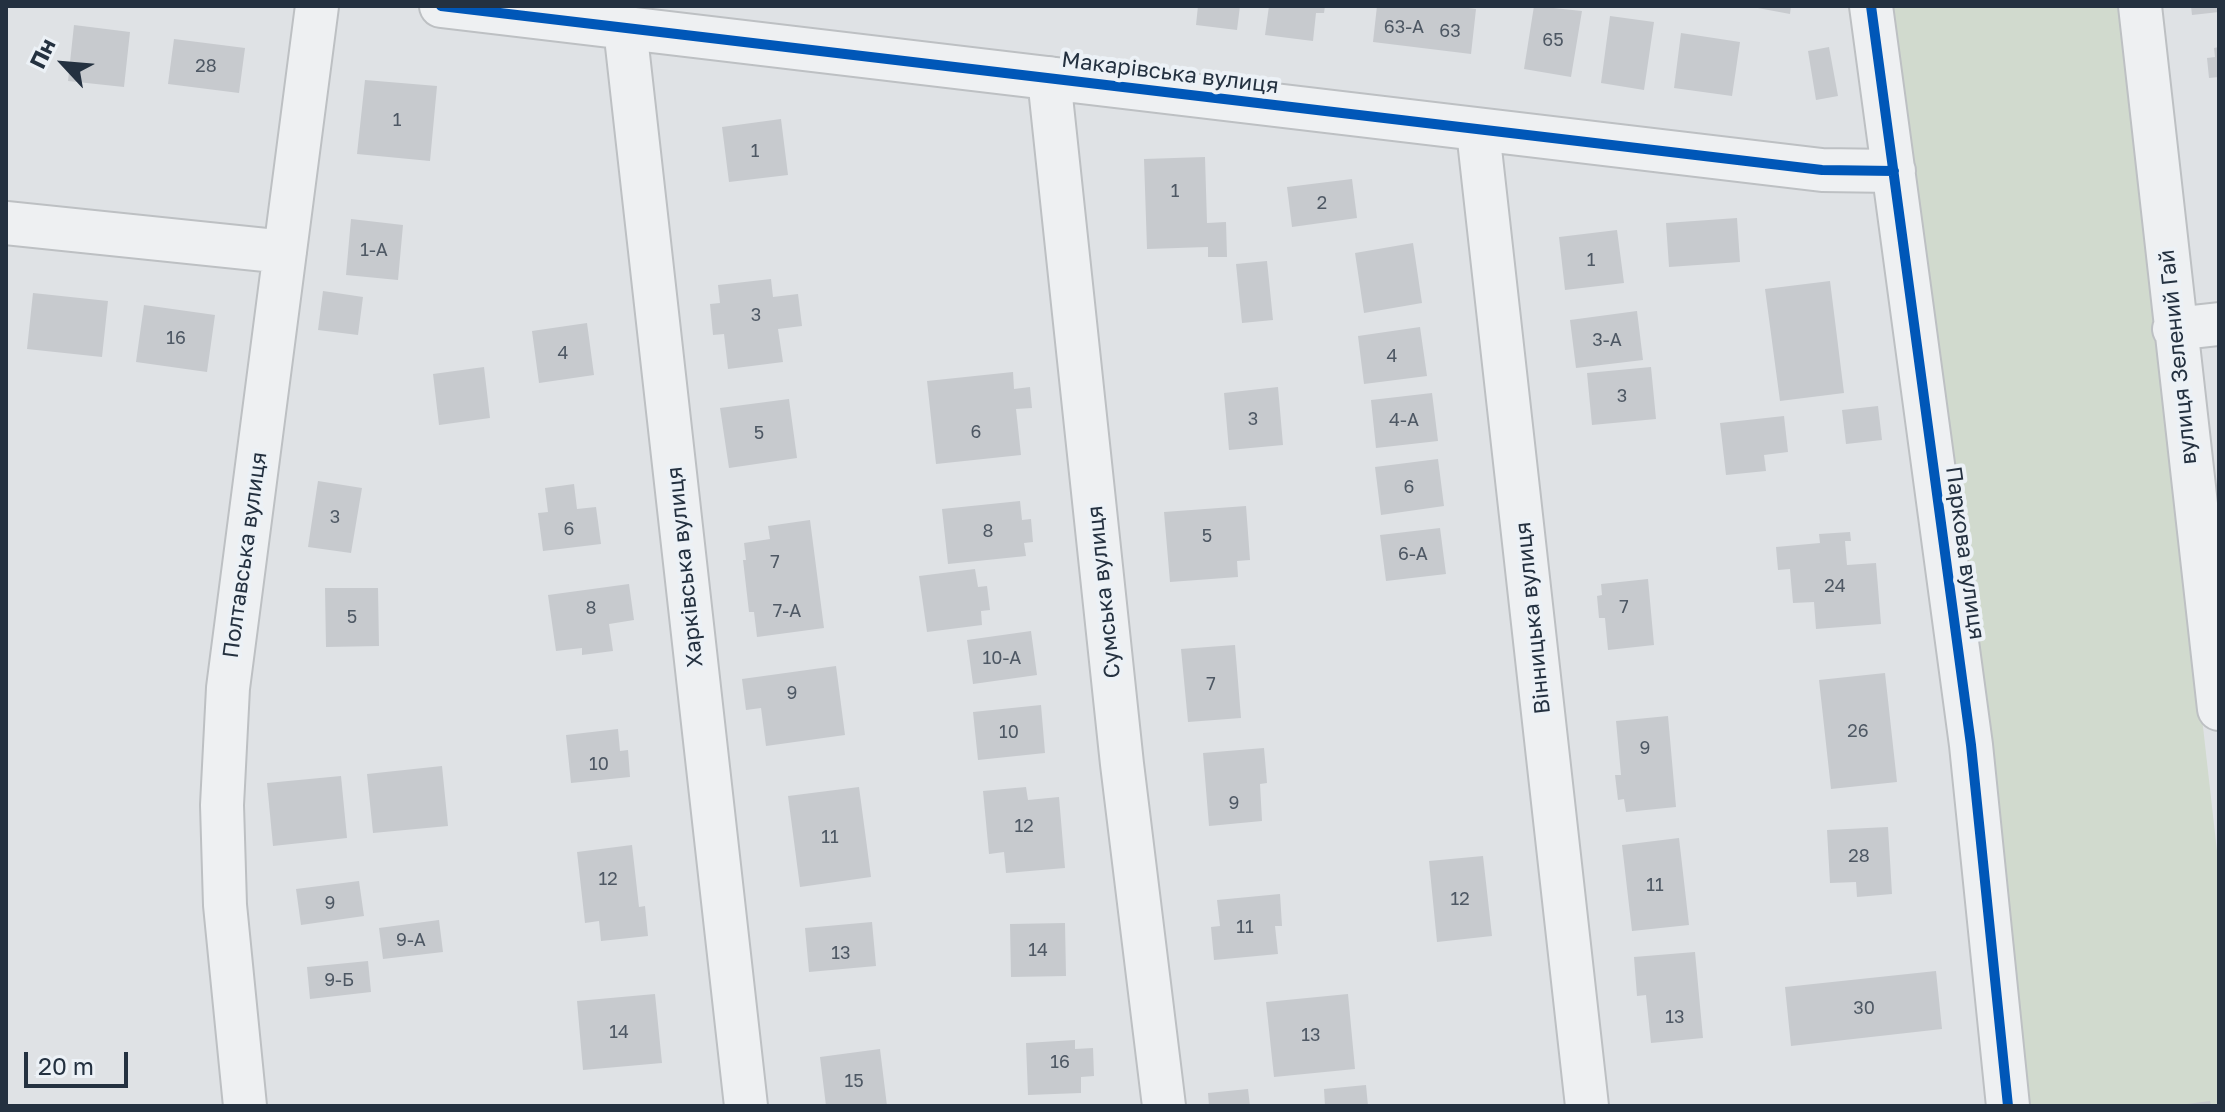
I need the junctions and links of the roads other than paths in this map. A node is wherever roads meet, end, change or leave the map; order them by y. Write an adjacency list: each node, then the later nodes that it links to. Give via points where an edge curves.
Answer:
1 (317, 6): 10 (street, Полтавська вулиця)
2 (441, 6): 5 (street, Макарівська вулиця)
3 (1871, 6): 8 (street, Паркова вулиця)
4 (2140, 6): 12 (street, вулиця Зелений Гай)
5 (625, 28): 6 (street, Макарівська вулиця); 15 (street, Харківська вулиця)
6 (1049, 78): 7 (street, Макарівська вулиця); 16 (street, Сумська вулиця)
7 (1478, 131): 8 (street, Макарівська вулиця, via 1822,170); 17 (street, Вінницька вулиця)
8 (1894, 171): 18 (street, Паркова вулиця, via 1971,745)
9 (6, 223): 10 (street)
10 (285, 252): 14 (street, Полтавська вулиця, via 228,688 222,805 225,905)
11 (2219, 324): 12 (street)
12 (2174, 329): 13 (street, вулиця Зелений Гай)
13 (2219, 709)
14 (245, 1106)
15 (746, 1106)
16 (1164, 1106)
17 (1587, 1106)
18 (2008, 1106)

